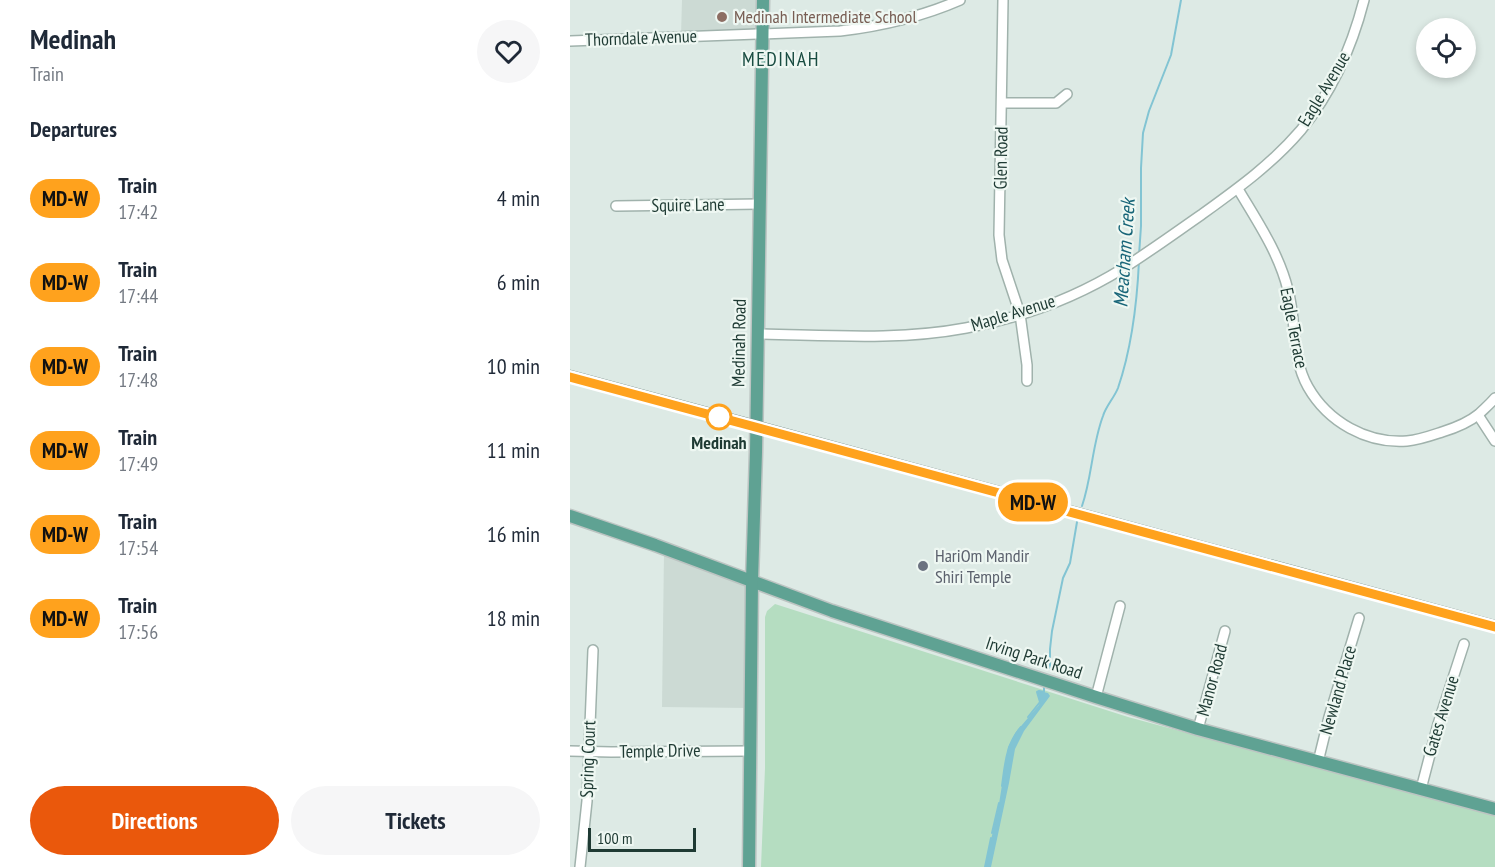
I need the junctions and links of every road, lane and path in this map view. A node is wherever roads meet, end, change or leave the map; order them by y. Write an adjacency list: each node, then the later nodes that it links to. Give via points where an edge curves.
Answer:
1 (763, 0): 5 (main road, Medinah Road)
2 (960, 0): 5 (street, Thorndale Avenue, via 929,13 873,27)
3 (1003, 0): 8 (street, Glen Road)
4 (1364, 0): 9 (street, Eagle Avenue, via 1342,65 1322,100 1282,150)
5 (762, 34): 6 (street, Thorndale Avenue); 10 (main road, Medinah Road)
6 (570, 41)
7 (1066, 94): 8 (street, via 1056,103)
8 (1002, 103): 12 (street, Glen Road, via 999,235 1002,260)
9 (1238, 189): 12 (street, Maple Avenue, via 1110,275 1072,295); 16 (street, Eagle Terrace, via 1282,270 1292,308 1298,361 1305,381 1327,413 1370,436 1404,441 1458,427)
10 (760, 204): 11 (street, Squire Lane); 13 (main road, Medinah Road)
11 (616, 206)
12 (1020, 314): 13 (street, Maple Avenue, via 916,335); 14 (street, Glen Road)
13 (757, 334): 19 (main road, Medinah Road)
14 (1027, 381)
15 (1495, 398): 16 (street, Eagle Terrace)
16 (1478, 415): 17 (street)
17 (1495, 441)
18 (570, 516): 19 (main road, Irving Park Road)
19 (752, 580): 25 (main road, Irving Park Road, via 832,611); 28 (main road, Medinah Road)
20 (1120, 606): 25 (street)
21 (1359, 618): 30 (street, Newland Place)
22 (1226, 631): 26 (street, Manor Road)
23 (1464, 644): 31 (street, Gates Avenue)
24 (593, 650): 29 (street, Spring Court)
25 (1096, 697): 26 (main road, Irving Park Road)
26 (1198, 729): 30 (main road, Irving Park Road)
27 (570, 751): 29 (street, Temple Drive)
28 (750, 751): 29 (street, Temple Drive); 34 (main road, Medinah Road)
29 (589, 752): 33 (street, Spring Court)
30 (1318, 762): 31 (main road, Irving Park Road)
31 (1421, 789): 32 (main road, Irving Park Road)
32 (1495, 809)
33 (580, 867)
34 (749, 867)

